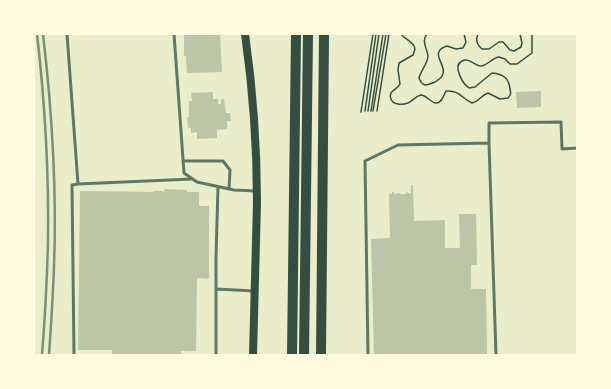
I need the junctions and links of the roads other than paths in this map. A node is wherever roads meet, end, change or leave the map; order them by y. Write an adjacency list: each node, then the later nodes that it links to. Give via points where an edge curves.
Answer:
1 (67, 34): 12 (lane)
2 (174, 34): 10 (lane)
3 (245, 34): 15 (main road, via 254,118)
4 (296, 34): 21 (highway)
5 (308, 34): 22 (highway)
6 (315, 34): 23 (highway)
7 (324, 34): 24 (highway)
8 (489, 143): 9 (lane, via 489,123 561,122 562,149); 25 (lane, via 398,146 365,161); 26 (lane)
9 (577, 148)
10 (183, 161): 11 (lane, via 184,173); 14 (lane, via 223,161 230,170)
11 (192, 179): 12 (lane); 13 (lane)
12 (78, 184): 18 (lane, via 72,185)
13 (218, 187): 14 (lane); 16 (lane)
14 (229, 189): 15 (lane)
15 (256, 191): 17 (main road)
16 (216, 289): 17 (lane); 19 (lane)
17 (254, 291): 20 (main road)
18 (74, 355)
19 (216, 355)
20 (253, 355)
21 (292, 355)
22 (304, 355)
23 (311, 355)
24 (321, 355)
25 (368, 355)
26 (496, 355)

